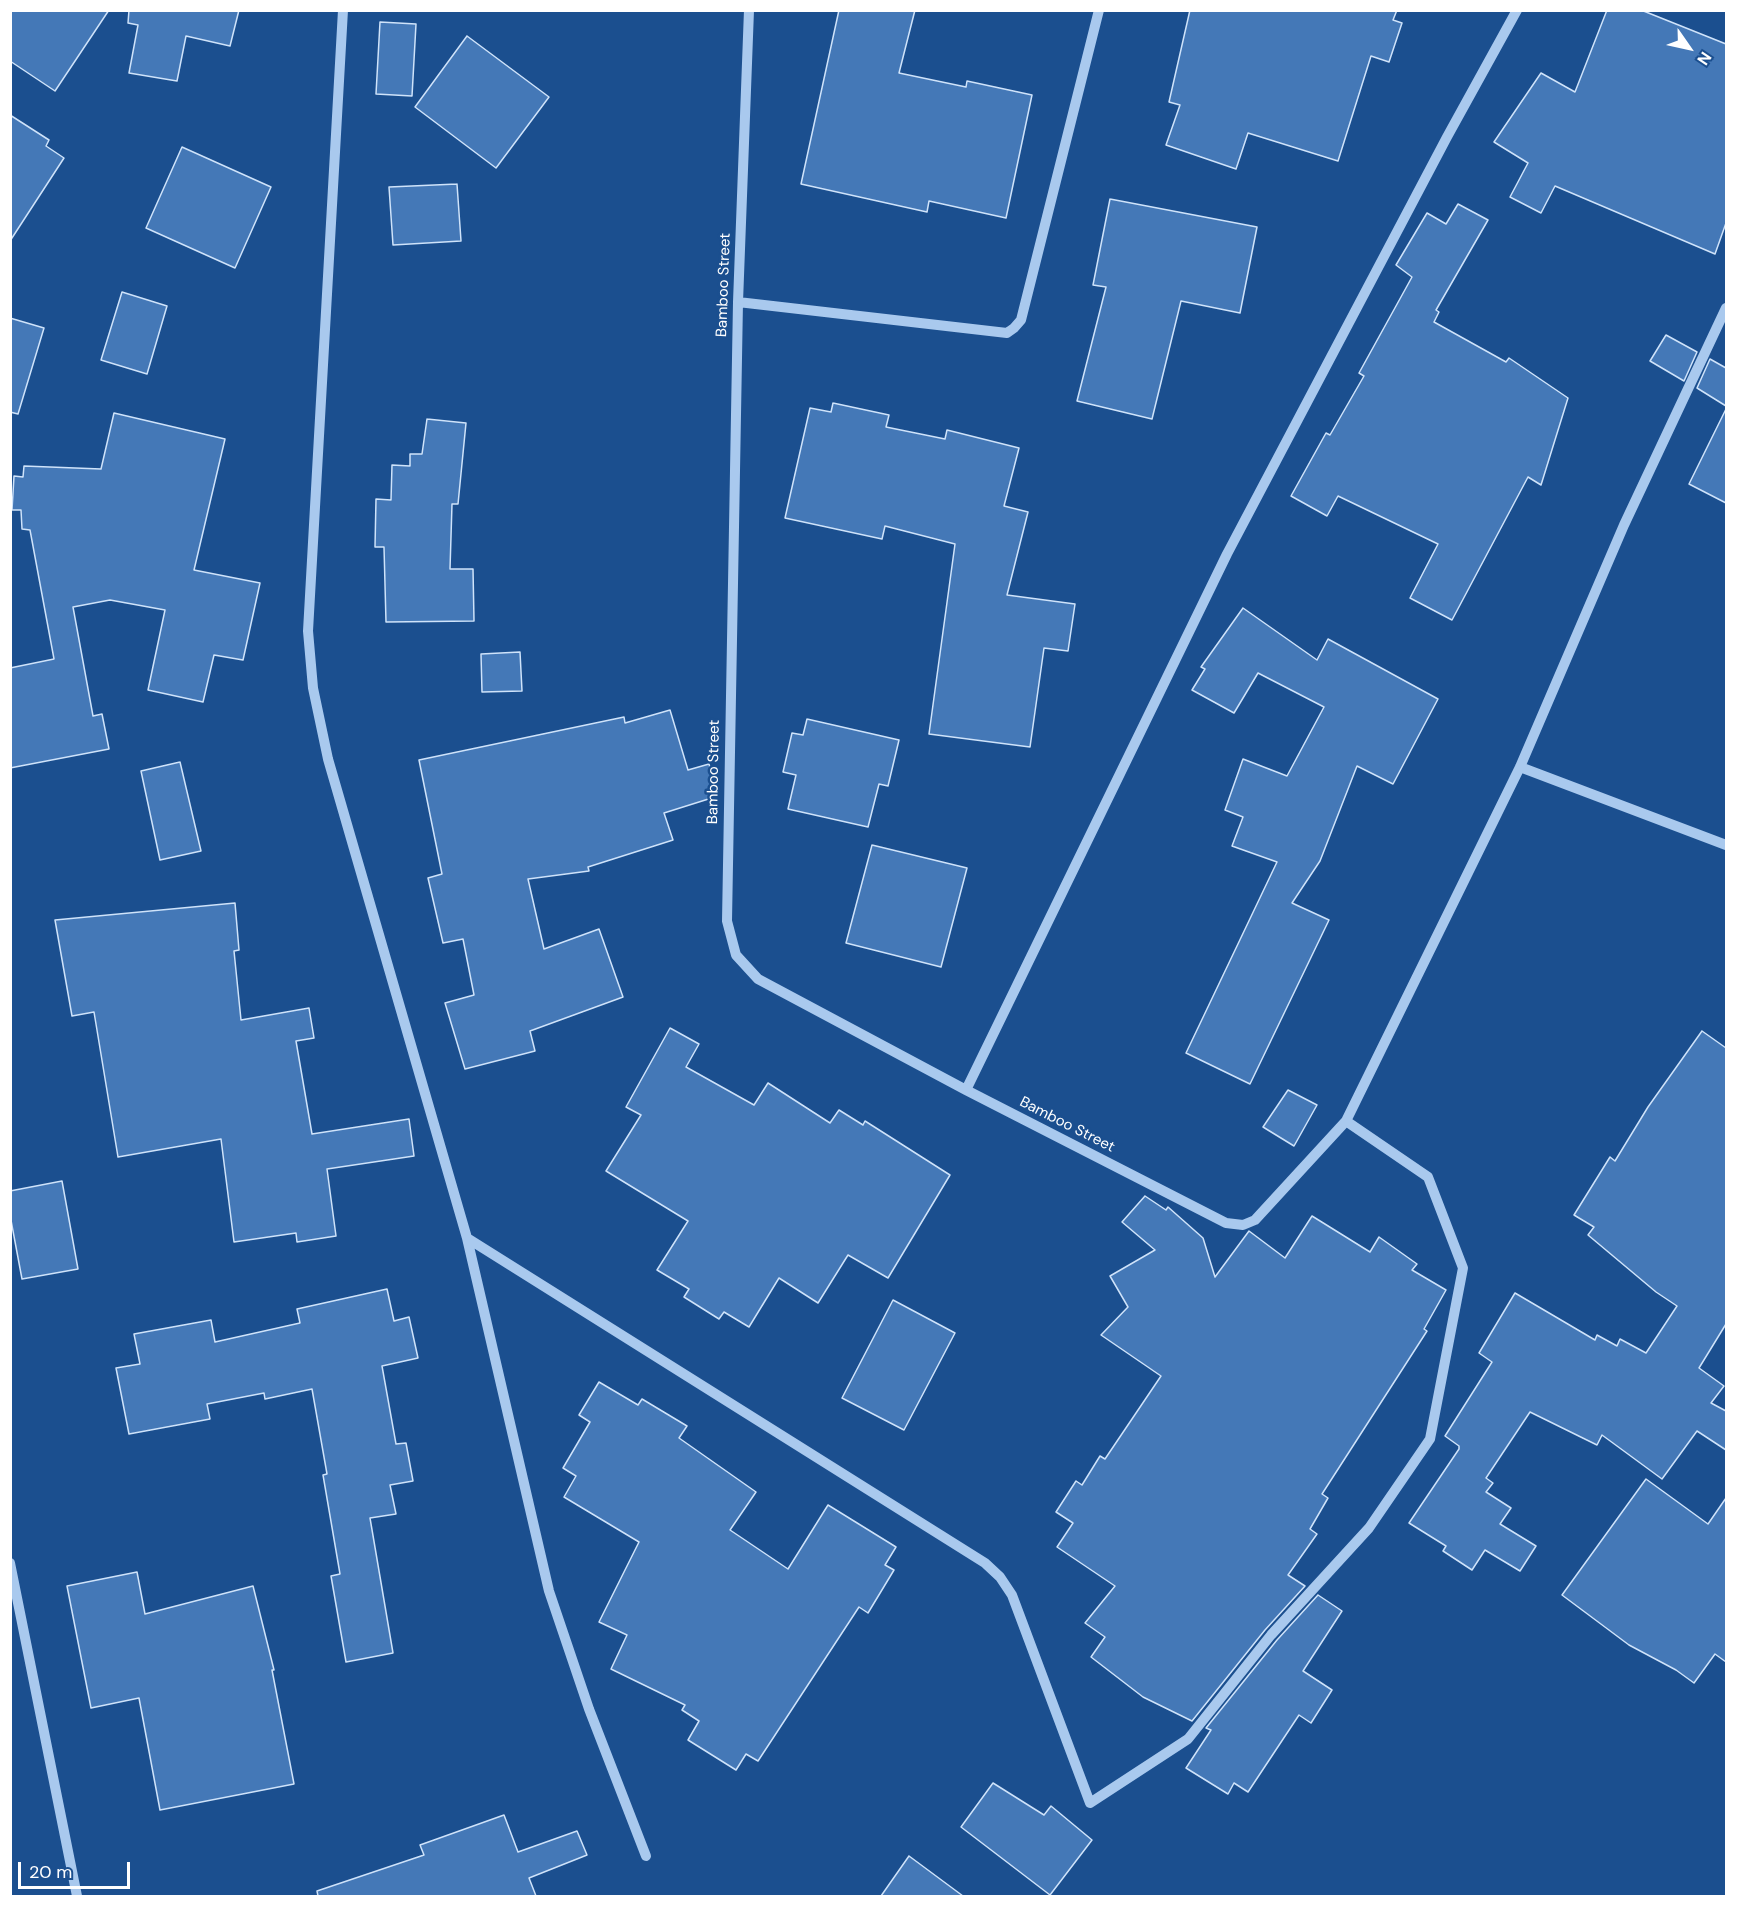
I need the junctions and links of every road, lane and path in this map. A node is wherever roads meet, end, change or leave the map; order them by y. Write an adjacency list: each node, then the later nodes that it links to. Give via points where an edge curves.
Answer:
1 (343, 10): 11 (street, via 308,631 313,688 328,759)
2 (749, 10): 5 (street, Bamboo Street)
3 (1099, 10): 5 (street, via 1021,320 1014,328 1007,333)
4 (1517, 10): 9 (street, via 1227,554)
5 (738, 302): 9 (street, Bamboo Street, via 727,921 736,955 758,979)
6 (1726, 308): 7 (street, via 1624,525)
7 (1520, 767): 8 (street); 10 (street)
8 (1726, 845)
9 (966, 1090): 10 (street, Bamboo Street, via 1226,1223 1243,1225 1255,1220)
10 (1346, 1121): 11 (street, via 1428,1177 1463,1268 1430,1439 1369,1528 1270,1635 1188,1738 1090,1803 1012,1595 986,1563)
11 (467, 1238): 13 (street, via 549,1591)
12 (10, 1563): 14 (street)
13 (646, 1856)
14 (77, 1896)

